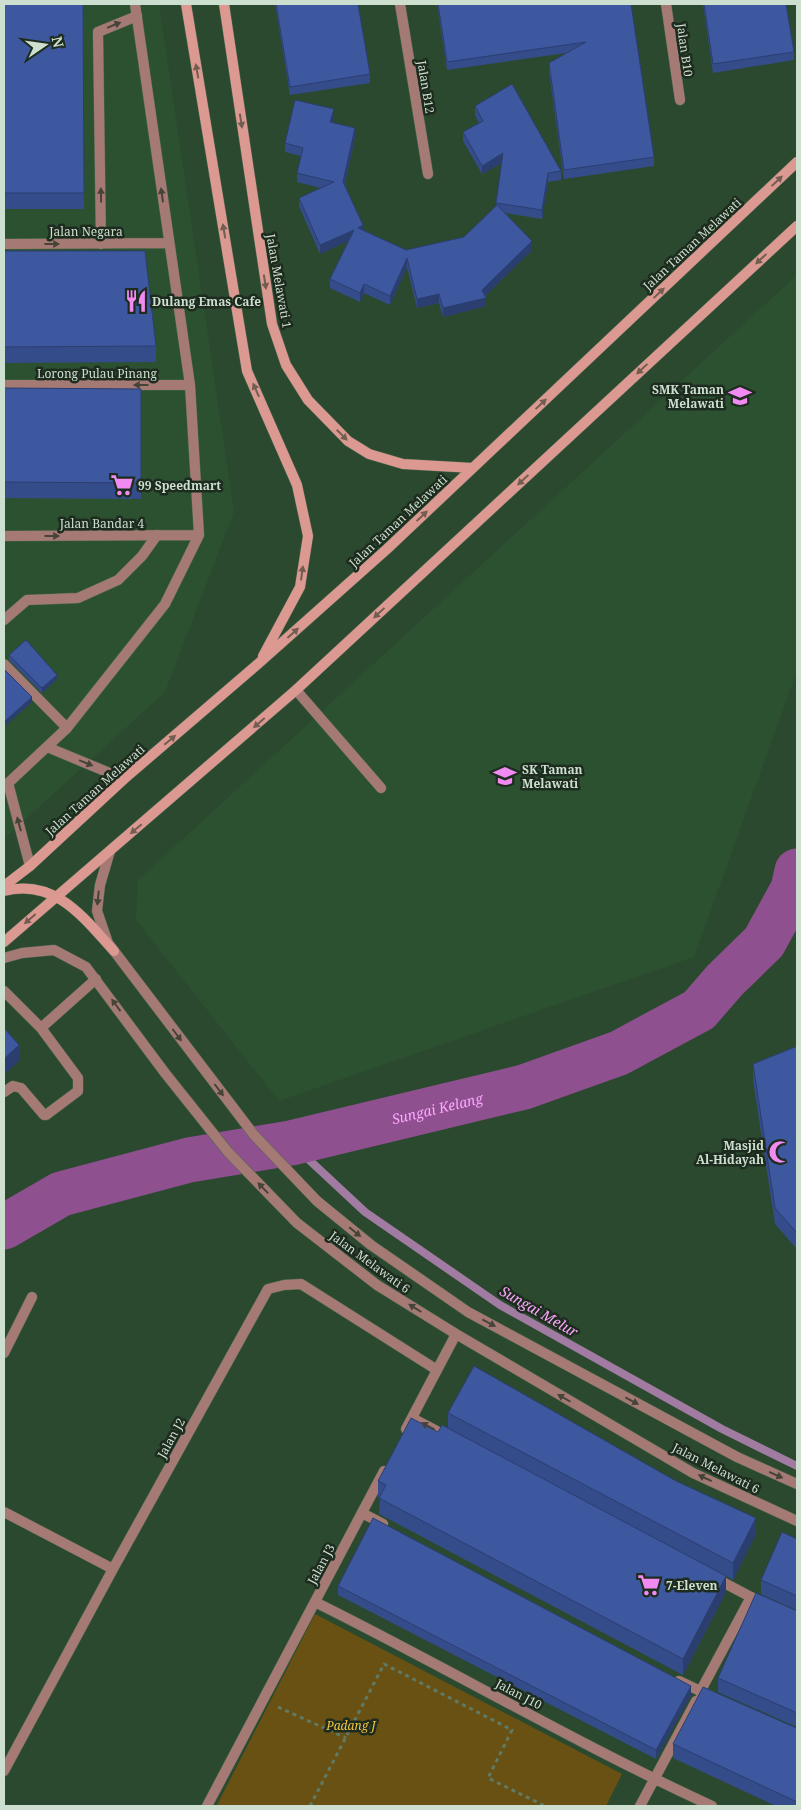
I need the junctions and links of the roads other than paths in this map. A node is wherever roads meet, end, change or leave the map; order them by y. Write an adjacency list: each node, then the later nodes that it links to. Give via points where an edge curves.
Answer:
1 (135, 4): 6 (street)
2 (186, 4): 21 (main road, one-way to 2, via 300,587 308,536 297,485 247,370)
3 (224, 4): 16 (main road, Jalan Melawati 1, one-way to 16, via 272,324 286,364 308,400 348,441 369,454 402,464)
4 (400, 4): 9 (street, Jalan B12)
5 (666, 4): 7 (street, Jalan B10)
6 (137, 16): 11 (street, one-way to 6); 13 (street, one-way to 6, via 98,32)
7 (680, 100)
8 (797, 162): 16 (main road, Jalan Taman Melawati, one-way to 8)
9 (428, 174)
10 (797, 226): 23 (main road, one-way to 23)
11 (169, 243): 13 (street, Jalan Negara); 15 (street)
12 (4, 244): 13 (street, Jalan Negara, one-way to 13)
13 (101, 244)
14 (4, 385): 15 (street, Lorong Pulau Pinang, one-way to 14)
15 (190, 386): 18 (street)
16 (473, 468): 21 (main road, Jalan Taman Melawati, one-way to 16)
17 (157, 535): 18 (street, Jalan Bandar 4); 19 (street, Jalan Bandar 4, one-way to 17); 20 (street, via 118,580 78,598 27,600)
18 (200, 535): 24 (street, via 165,604)
19 (4, 536)
20 (4, 620)
21 (259, 663): 26 (main road, Jalan Taman Melawati, one-way to 21)
22 (4, 664): 24 (street)
23 (296, 690): 28 (street); 29 (main road, one-way to 29)
24 (67, 728): 25 (street)
25 (47, 747): 26 (street, one-way to 26); 27 (street)
26 (124, 778): 30 (main road, Jalan Taman Melawati)
27 (6, 785): 30 (street, one-way to 27)
28 (382, 788)
29 (110, 851): 33 (main road); 35 (street, Jalan Melawati 6, one-way to 35, via 100,884 97,911)
30 (30, 866): 31 (main road, Jalan Taman Melawati)
31 (4, 886)
32 (4, 891): 33 (main road, via 18,888)
33 (57, 896): 34 (main road, one-way to 34); 35 (main road)
34 (4, 942)
35 (114, 951): 49 (street, Jalan Melawati 6, one-way to 49, via 254,1136 317,1201 372,1245 468,1312 737,1457)
36 (4, 958): 37 (street, Jalan Melawati 6, via 54,950 86,967)
37 (96, 979): 39 (street); 42 (street, Jalan Melawati 6, one-way to 37, via 377,1285 297,1223 228,1152)
38 (4, 990): 39 (street)
39 (41, 1028): 40 (street, via 78,1078 78,1090 44,1115 20,1088 13,1086)
40 (4, 1092)
41 (32, 1297): 43 (street)
42 (456, 1334): 44 (street); 52 (street, Jalan Melawati 6, one-way to 42, via 693,1473)
43 (4, 1353)
44 (437, 1370): 45 (street); 54 (street, Jalan J2, via 301,1284 284,1284 268,1289)
45 (412, 1418): 46 (street); 47 (street, one-way to 45)
46 (403, 1435)
47 (456, 1441)
48 (389, 1461): 51 (street, Jalan J3)
49 (797, 1484)
50 (4, 1512): 54 (street)
51 (362, 1513): 53 (street); 57 (street, Jalan J3)
52 (797, 1521)
53 (396, 1531)
54 (113, 1569): 62 (street, Jalan J2)
55 (708, 1574): 56 (street)
56 (751, 1598): 58 (street); 60 (street)
57 (315, 1602): 63 (street, Jalan J10); 64 (street, Jalan J3)
58 (774, 1608)
59 (667, 1674): 60 (street)
60 (700, 1692): 61 (street); 63 (street)
61 (718, 1700)
62 (4, 1771)
63 (654, 1780): 65 (street); 66 (street, Jalan J10)
64 (207, 1806)
65 (640, 1806)
66 (712, 1806)

